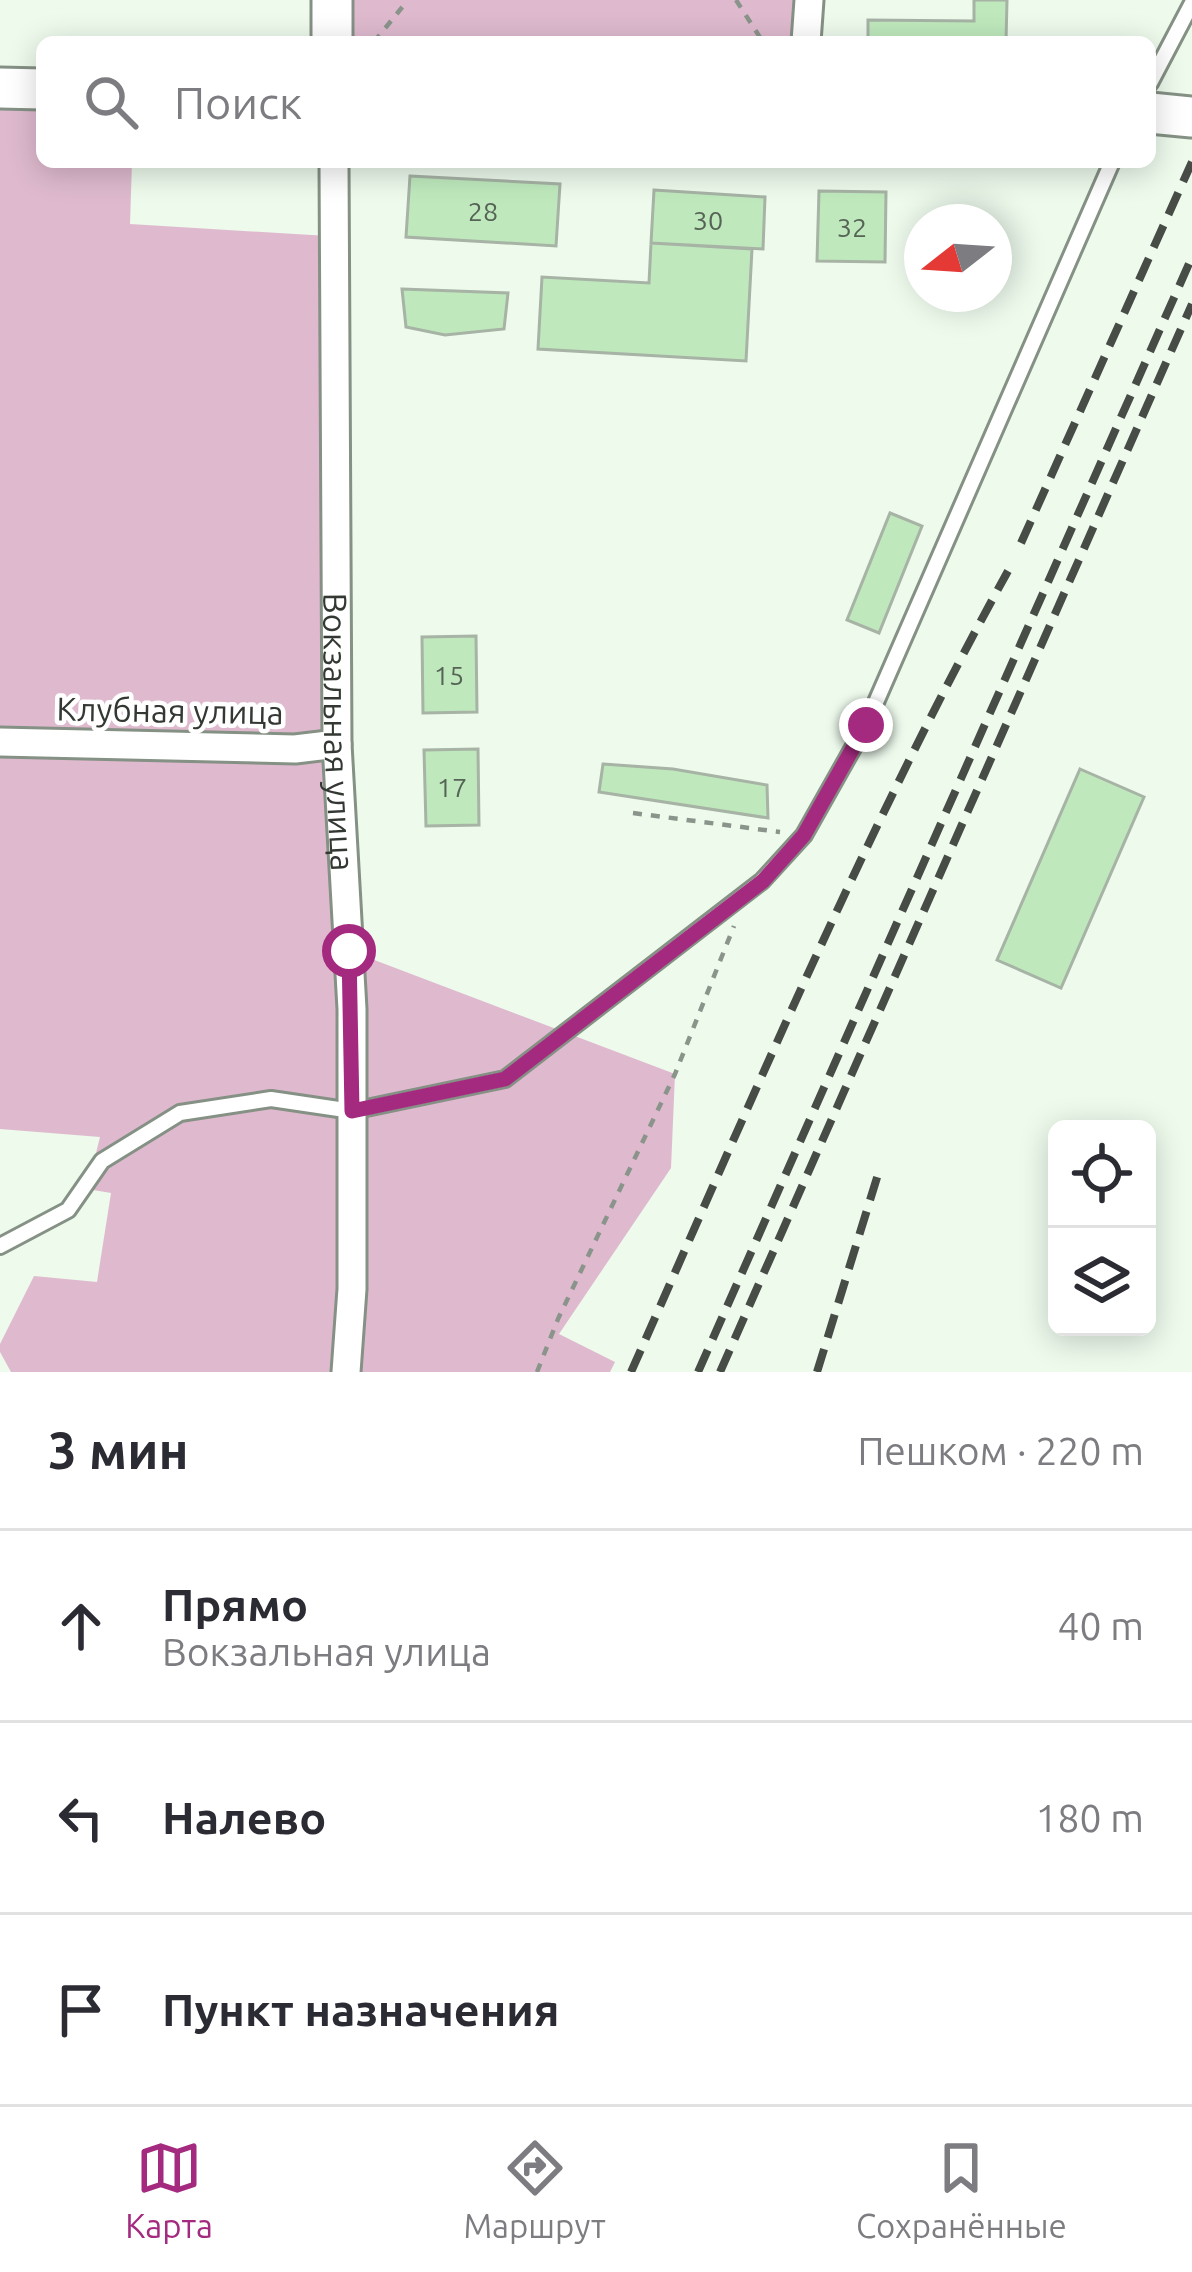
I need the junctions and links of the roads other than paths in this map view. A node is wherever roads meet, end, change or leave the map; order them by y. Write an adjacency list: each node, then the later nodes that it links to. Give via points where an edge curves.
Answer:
1 (332, 0): 4 (main road)
2 (808, 0): 5 (street)
3 (1192, 3): 6 (lane)
4 (332, 36)
5 (806, 36)
6 (1156, 72)
7 (0, 88): 8 (main road)
8 (36, 89)
9 (1156, 114): 10 (main road)
10 (1192, 117)
11 (334, 168): 14 (street, Вокзальная улица)
12 (1109, 168): 15 (lane, via 866,725 804,835 752,889 505,1079)
13 (0, 742): 14 (street, Клубная улица, via 296,749)
14 (338, 743): 15 (street, Вокзальная улица)
15 (352, 1111): 16 (lane, via 271,1099 180,1112 103,1161 68,1210); 17 (street, Вокзальная улица)
16 (0, 1246)
17 (346, 1372)

